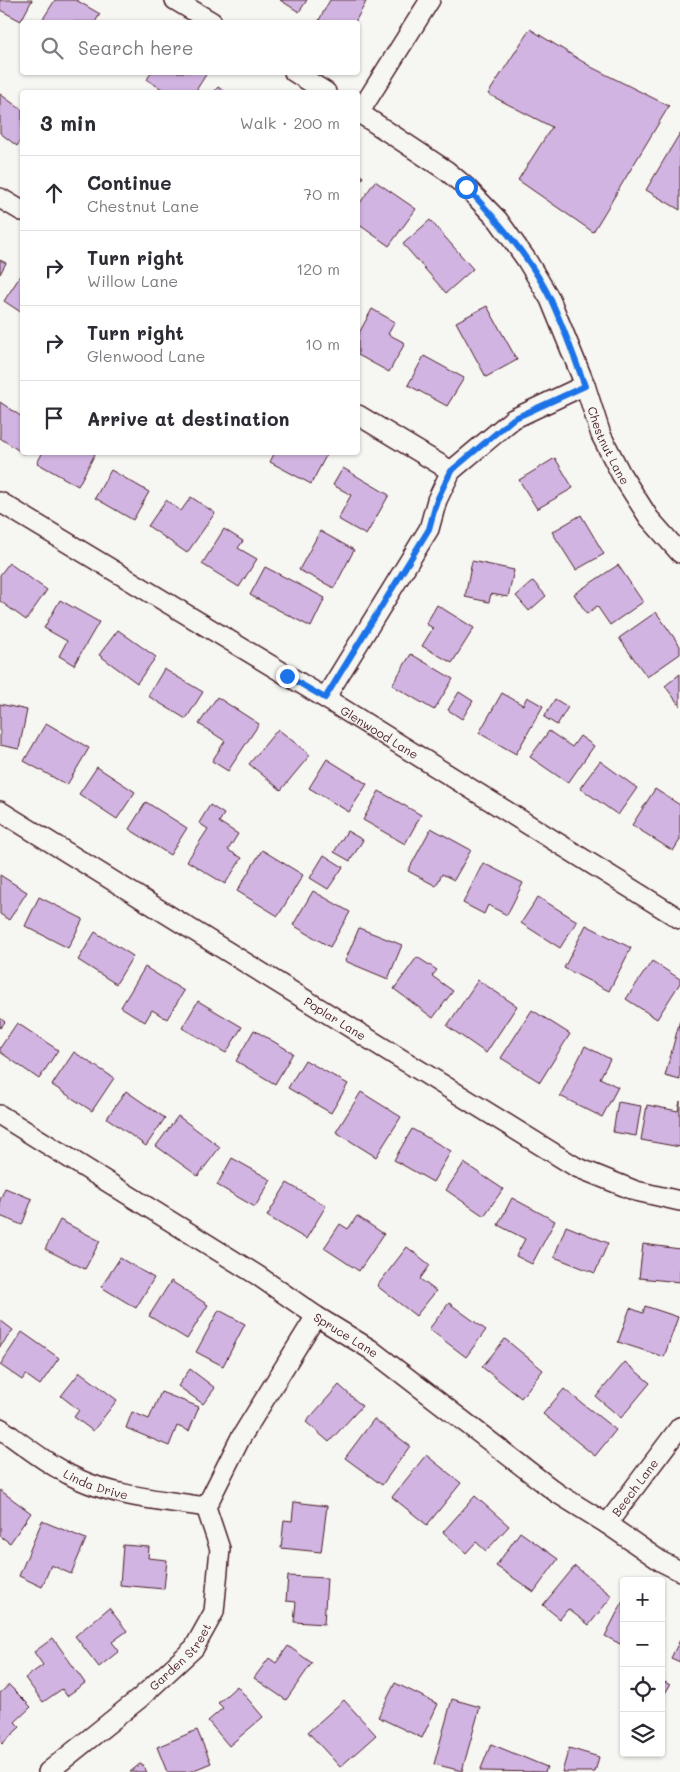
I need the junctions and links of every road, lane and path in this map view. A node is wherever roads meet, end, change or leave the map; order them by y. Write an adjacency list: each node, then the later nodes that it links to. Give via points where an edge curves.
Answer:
1 (176, 0): 3 (street)
2 (430, 0): 6 (street)
3 (209, 20)
4 (299, 75): 5 (street)
5 (323, 90)
6 (360, 109)
7 (360, 113): 10 (street, Chestnut Lane, via 447,171 498,220 550,299)
8 (0, 198): 9 (street)
9 (20, 210)
10 (585, 386): 12 (street, via 513,419); 14 (street, Chestnut Lane, via 601,435 621,474 649,518)
11 (360, 416): 12 (street)
12 (451, 471): 15 (street, via 437,500 429,529)
13 (0, 502): 15 (street, Glenwood Lane)
14 (680, 553)
15 (325, 698): 17 (street, Glenwood Lane)
16 (0, 811): 19 (street, Poplar Lane, via 576,1167 636,1191)
17 (680, 919)
18 (0, 1115): 20 (street, Spruce Lane, via 257,1275)
19 (680, 1201)
20 (316, 1316): 23 (street, via 240,1439); 24 (street, Spruce Lane, via 370,1349 557,1493)
21 (680, 1427): 24 (street, Beech Lane)
22 (0, 1428): 23 (street, Linda Drive, via 79,1480 118,1493)
23 (206, 1507): 26 (street, Garden Street, via 220,1549 214,1612 194,1648 140,1698)
24 (607, 1524): 25 (street, Spruce Lane)
25 (680, 1571)
26 (48, 1772)

